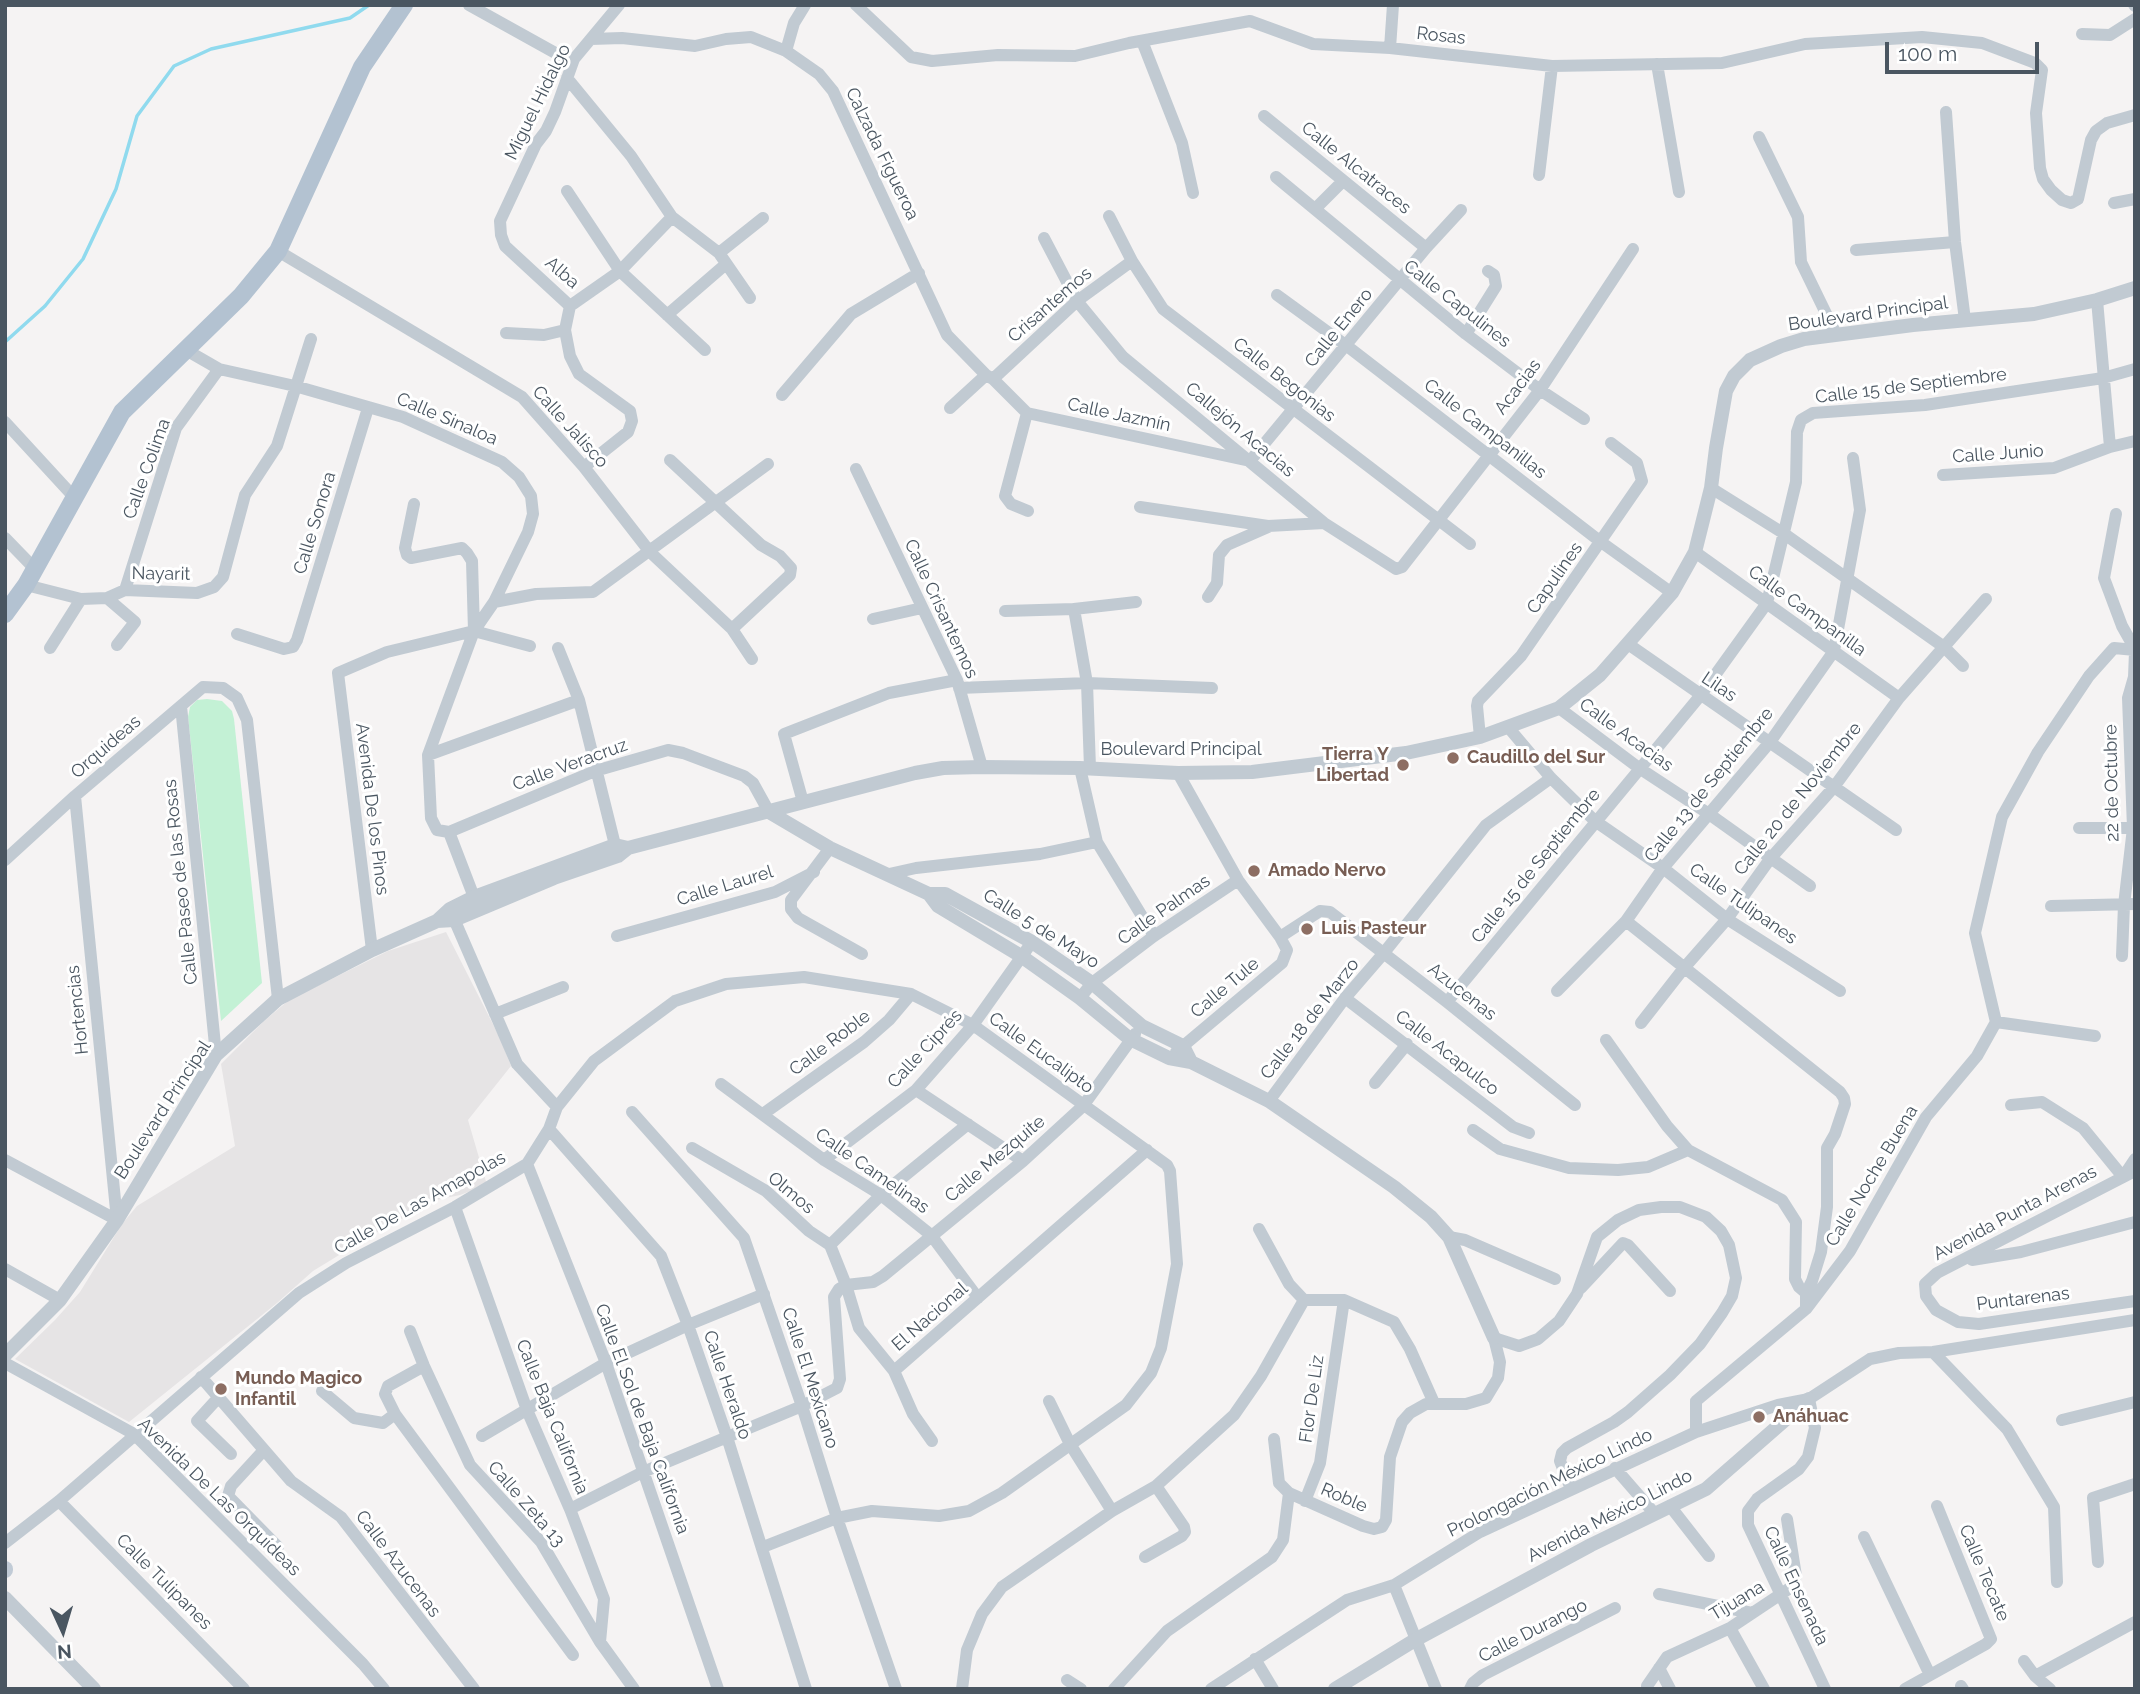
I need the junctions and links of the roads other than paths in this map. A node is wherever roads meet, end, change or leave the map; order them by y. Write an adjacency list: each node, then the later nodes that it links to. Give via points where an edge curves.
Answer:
1 (404, 5): 42 (main road, via 362,67)
2 (469, 5): 15 (street)
3 (619, 5): 11 (street, Miguel Hidalgo)
4 (806, 5): 14 (street, via 794,23)
5 (856, 5): 12 (street, via 900,48 921,60 1075,56)
6 (1250, 5): 9 (street)
7 (1393, 5): 13 (street)
8 (2135, 19): 10 (street, via 2110,36)
9 (1250, 20): 12 (street); 13 (street, Rosas, via 1313,44)
10 (2082, 34)
11 (591, 39): 14 (street, Calzada Figueroa, via 695,46 751,37); 15 (street, Miguel Hidalgo)
12 (1142, 41): 28 (street, via 1182,143)
13 (1390, 48): 17 (street, Rosas)
14 (786, 51): 47 (street, Calzada Figueroa, via 834,91)
15 (574, 59): 18 (street, Miguel Hidalgo)
16 (1657, 64): 17 (street, Rosas); 20 (street, Rosas, via 1722,63 1805,44 1922,37 1982,43 2035,63 2042,70 2036,113 2040,168 2043,179 2062,200 2071,203 2078,199 2096,131 2107,122); 27 (street)
17 (1552, 66): 23 (street)
18 (567, 78): 34 (street, via 631,156); 36 (street, Miguel Hidalgo)
19 (1946, 112): 38 (street)
20 (2135, 115)
21 (1264, 116): 25 (street, Calle Alcatraces)
22 (1759, 137): 60 (street, via 1798,217 1801,262)
23 (1539, 176)
24 (1276, 177): 31 (street, Calle Capulines)
25 (1343, 181): 31 (street); 39 (street, Calle Alcatraces)
26 (567, 191): 45 (street)
27 (1679, 192)
28 (1193, 193)
29 (2135, 199): 30 (street)
30 (2114, 203)
31 (1315, 209): 48 (street, Calle Capulines)
32 (1461, 210): 39 (street, Calle Enero)
33 (1109, 216): 44 (street, Calle Begonias)
34 (672, 218): 43 (street); 45 (street, Alba)
35 (763, 218): 43 (street)
36 (500, 221): 54 (street, Alba, via 505,246)
37 (1044, 238): 53 (street, Callejón Acacias)
38 (1955, 242): 41 (street); 56 (street)
39 (1426, 248): 48 (street, Calle Enero)
40 (1633, 249): 70 (street, Acacias)
41 (1856, 250)
42 (278, 251): 63 (main road, via 241,296); 86 (street, Calle Jalisco, via 522,397)
43 (722, 258): 51 (street); 55 (street)
44 (1132, 261): 53 (street, Crisantemos); 74 (street, Calle Begonias, via 1163,309)
45 (620, 271): 54 (street, Alba); 55 (street)
46 (1488, 271): 59 (street, via 1496,286)
47 (919, 273): 67 (street, Calzada Figueroa, via 947,335); 71 (street, via 850,314)
48 (1400, 281): 59 (street, Calle Capulines); 62 (street, Calle Enero)
49 (2135, 288): 52 (street, Boulevard Principal)
50 (1277, 295): 62 (street, Calle Campanillas)
51 (750, 298)
52 (2097, 300): 56 (street, Boulevard Principal, via 2034,314); 68 (street)
53 (1077, 301): 67 (street, Crisantemos); 84 (street, Callejón Acacias, via 1124,357)
54 (570, 306): 57 (street)
55 (667, 315): 64 (street)
56 (1965, 320): 60 (street, Boulevard Principal)
57 (565, 330): 58 (street, via 544,335); 86 (street, via 579,374 631,411 628,432)
58 (506, 333)
59 (1466, 334): 70 (street, Calle Capulines)
60 (1836, 334): 89 (street, Boulevard Principal, via 1781,346 1750,360 1734,376 1726,391)
61 (311, 339): 69 (street)
62 (1347, 346): 74 (street, Calle Enero); 81 (street, Calle Campanillas)
63 (186, 350): 65 (street, Calle Sinaloa); 90 (main road, via 122,412)
64 (705, 350)
65 (219, 369): 69 (street, Calle Sinaloa); 109 (street, Calle Colima, via 176,428)
66 (2135, 369): 68 (street, Calle 15 de Septiembre)
67 (989, 377): 73 (street, Crisantemos); 75 (street)
68 (2103, 378): 80 (street); 99 (street, Calle 15 de Septiembre, via 1925,405 1813,413 1801,419 1797,432 1796,482)
69 (295, 386): 72 (street, Calle Sinaloa); 109 (street, Nayarit, via 277,446 245,495 223,577 214,587 197,593)
70 (1540, 390): 76 (street, Calle Capulines); 81 (street, Acacias)
71 (782, 396)
72 (368, 408): 115 (street, Calle Sinaloa, via 403,417 502,461 519,477 531,496 533,514); 126 (street, Calle Sonora, via 298,640 284,649)
73 (950, 408)
74 (1294, 410): 84 (street, Calle Enero); 96 (street, Calle Begonias)
75 (1027, 413): 84 (street, Calle Jazmín); 94 (street, via 1005,496)
76 (1584, 419)
77 (5, 422): 90 (street)
78 (2135, 441): 80 (street, Calle Junio)
79 (1611, 443): 101 (street, Capulines, via 1637,463 1642,481)
80 (2110, 447): 88 (street, Calle Junio, via 2054,468)
81 (1489, 453): 96 (street, Acacias); 101 (street, Calle Campanillas)
82 (1853, 458): 107 (street, Calle 13 de Septiembre, via 1860,510)
83 (670, 460): 91 (street)
84 (1250, 461): 97 (street, Callejón Acacias)
85 (768, 464): 91 (street)
86 (584, 467): 103 (street, Calle Jalisco)
87 (856, 469): 118 (street, Calle Crisantemos)
88 (1943, 475)
89 (1711, 488): 99 (street); 104 (street, Boulevard Principal)
90 (74, 496): 105 (main road)
91 (718, 502): 103 (street); 123 (street, via 791,568 790,575)
92 (414, 504): 124 (street, via 407,555 462,548 467,553 472,561)
93 (1140, 507): 98 (street)
94 (1028, 511)
95 (2116, 514): 125 (street, via 2104,578)
96 (1437, 520): 102 (street, Calle Begonias); 106 (street, Acacias)
97 (1324, 523): 98 (street); 106 (street, Callejón Acacias)
98 (1268, 526): 111 (street, via 1227,545 1219,555 1217,583)
99 (1783, 533): 107 (street); 117 (street, Calle 15 de Septiembre)
100 (5, 538): 105 (street)
101 (1601, 542): 110 (street, Calle Campanillas); 147 (street, Capulines, via 1521,656 1478,701)
102 (1470, 544)
103 (650, 552): 115 (street, via 593,592 536,594); 123 (street, Calle Jalisco)
104 (1695, 552): 110 (street, Boulevard Principal); 117 (street, Calle Campanilla)
105 (35, 569): 108 (main road)
106 (1396, 569)
107 (1848, 579): 130 (street); 134 (street, Calle 13 de Septiembre)
108 (26, 585): 113 (street, Nayarit); 121 (main road)
109 (125, 590): 112 (street, Nayarit)
110 (1672, 593): 127 (street, Boulevard Principal)
111 (1208, 597)
112 (107, 598): 113 (street, Nayarit); 128 (street, via 135,622)
113 (81, 599): 131 (street)
114 (1986, 599): 130 (street, Calle 20 de Noviembre)
115 (494, 602): 124 (street, Calle Sinaloa)
116 (1136, 602): 119 (street)
117 (1767, 603): 134 (street, Calle Campanilla); 141 (street, Calle 15 de Septiembre)
118 (922, 608): 122 (street); 139 (street, Calle Crisantemos)
119 (1074, 609): 120 (street); 138 (street)
120 (1005, 611)
121 (5, 614)
122 (873, 619)
123 (732, 629): 136 (street, Calle Jalisco)
124 (474, 631): 129 (street); 150 (street, Calle Sinaloa); 188 (street, Avenida De los Pinos, via 387,652 338,673)
125 (2126, 631): 133 (street); 135 (street)
126 (237, 634)
127 (1628, 644): 141 (street, Lilas); 145 (street, Boulevard Principal, via 1600,675)
128 (117, 645)
129 (530, 646)
130 (1944, 647): 137 (street); 142 (street, Calle 20 de Noviembre)
131 (50, 648)
132 (558, 648): 143 (street)
133 (2114, 648): 135 (street); 204 (street, via 2045,741 2002,817 1975,933)
134 (1834, 651): 142 (street, Calle Campanilla); 148 (street, Calle 13 de Septiembre)
135 (2135, 651): 149 (street, 22 de Octubre, via 2128,698)
136 (752, 659)
137 (1963, 666)
138 (1087, 682): 139 (street); 140 (street); 152 (street)
139 (958, 684): 151 (street, Calle Crisantemos); 159 (street, via 889,693 784,734)
140 (1212, 688)
141 (1700, 696): 148 (street, Lilas); 153 (street, Calle 15 de Septiembre)
142 (1899, 698): 157 (street, Calle 20 de Noviembre)
143 (579, 700): 150 (street); 154 (street)
144 (181, 706): 158 (street, Orquideas); 201 (street, Orquideas, via 203,687 223,688 237,698 247,720); 213 (street, Calle Paseo de las Rosas)
145 (1559, 708): 146 (street, Boulevard Principal); 153 (street, Calle Acacias)
146 (1508, 727): 147 (street, Boulevard Principal); 156 (street, Calle Tulipanes)
147 (1480, 737): 155 (street, Boulevard Principal, via 1330,763 1252,772)
148 (1770, 742): 157 (street, Lilas); 161 (street, Calle 13 de Septiembre)
149 (2132, 753): 164 (street, 22 de Octubre)
150 (428, 755): 166 (street, via 431,818 437,830)
151 (982, 767): 152 (street, Boulevard Principal); 159 (street, Boulevard Principal, via 915,773)
152 (1085, 768): 155 (street, Boulevard Principal); 167 (street)
153 (1639, 768): 161 (street, Calle Acacias); 162 (street, Calle 15 de Septiembre)
154 (596, 771): 160 (street, Calle Veracruz, via 668,750 682,753 744,776); 166 (street, Calle Veracruz); 169 (street)
155 (1178, 773): 175 (street)
156 (1551, 778): 162 (street, Calle Tulipanes); 190 (street, Calle 18 de Marzo, via 1486,825)
157 (1834, 787): 165 (street, Lilas); 170 (street, Calle 20 de Noviembre)
158 (75, 796): 171 (street, Orquideas); 241 (street, Hortencias)
159 (803, 802): 160 (street, Boulevard Principal)
160 (769, 811): 168 (street, Calle 5 de Mayo); 169 (street, Boulevard Principal)
161 (1709, 814): 170 (street, Calle Acacias); 172 (street, Calle 13 de Septiembre)
162 (1595, 821): 172 (street, Calle Tulipanes); 202 (street, Calle 15 de Septiembre)
163 (2079, 828): 164 (street)
164 (2134, 828): 179 (street, 22 de Octubre)
165 (1896, 830)
166 (449, 832): 178 (street)
167 (1097, 842): 174 (street, via 1040,855); 185 (street)
168 (830, 848): 173 (street, Calle Laurel); 174 (street, Calle 5 de Mayo)
169 (621, 850): 178 (street, Boulevard Principal)
170 (1770, 859): 176 (street, Calle Acacias); 182 (street, Calle 20 de Noviembre)
171 (5, 860)
172 (1663, 869): 182 (street, Calle Tulipanes); 183 (street, Calle 13 de Septiembre)
173 (814, 872): 184 (street, Calle Laurel, via 775,892); 189 (street, via 791,901 791,909 798,918)
174 (888, 874): 177 (street, Calle 5 de Mayo)
175 (1238, 880): 185 (street, Calle Palmas); 186 (street)
176 (1810, 886)
177 (929, 894): 187 (street, Calle 5 de Mayo, via 945,894); 191 (street, Calle 5 de Mayo, via 938,906)
178 (476, 903): 181 (street, Boulevard Principal)
179 (2129, 904): 180 (street); 192 (street, 22 de Octubre)
180 (2051, 906)
181 (452, 914): 188 (street, Boulevard Principal); 203 (street)
182 (1727, 919): 193 (street, Calle 20 de Noviembre); 197 (street, Calle Tulipanes)
183 (1626, 920): 193 (street); 196 (street, Calle 13 de Septiembre)
184 (617, 936)
185 (1154, 936): 194 (street, Calle Palmas)
186 (1280, 937): 190 (street, Azucenas, via 1325,911); 212 (street, Calle Tule, via 1287,950 1282,963)
187 (1032, 942): 191 (street, Calle Ciprés); 194 (street, Calle 5 de Mayo)
188 (372, 950): 201 (street, Boulevard Principal)
189 (862, 954)
190 (1383, 954): 200 (street, Calle 18 de Marzo); 202 (street, Azucenas)
191 (1021, 956): 199 (street, Calle 5 de Mayo); 206 (street, Calle Ciprés)
192 (2122, 956)
193 (1684, 968): 205 (street, Calle 20 de Noviembre); 252 (street, via 1844,1098 1828,1148 1821,1252)
194 (1092, 983): 199 (street, Calle Palmas); 207 (street, Calle 5 de Mayo)
195 (563, 986): 203 (street)
196 (1557, 990)
197 (1840, 991)
198 (911, 993): 206 (street, Calle Eucalipto); 223 (street, Calle De Las Amapolas, via 804,977 726,984 675,1001 594,1061); 225 (street, Calle Roble, via 864,1042)
199 (1080, 998): 209 (street, Calle 5 de Mayo)
200 (1345, 998): 211 (street, Calle Acapulco); 219 (street, Calle 18 de Marzo)
201 (278, 999): 213 (street, Boulevard Principal)
202 (1447, 1002): 220 (street, Azucenas)
203 (495, 1014): 223 (street, via 517,1064)
204 (1996, 1022): 208 (street); 261 (street, Calle Noche Buena, via 1977,1056 1926,1117 1850,1251)
205 (1641, 1023)
206 (973, 1025): 218 (street, Calle Ciprés); 222 (street, Calle Eucalipto)
207 (1142, 1026): 209 (street, Calle Mezquite); 212 (street, Calle 5 de Mayo)
208 (2095, 1036)
209 (1129, 1039): 214 (street, Calle 5 de Mayo); 222 (street, Calle Mezquite)
210 (1606, 1040): 232 (street)
211 (1407, 1044): 216 (street); 229 (street, Calle Acapulco, via 1513,1127)
212 (1183, 1046): 214 (street, Calle Tule); 215 (street)
213 (216, 1055): 241 (street, Boulevard Principal)
214 (1170, 1058): 215 (street, Calle 5 de Mayo)
215 (1191, 1062): 219 (street, Calle 5 de Mayo)
216 (1375, 1083)
217 (721, 1084): 225 (street, Calle Camelinas)
218 (916, 1090): 226 (street); 235 (street, Calle Ciprés)
219 (1269, 1101): 245 (street, Calle 5 de Mayo, via 1394,1187)
220 (1575, 1105)
221 (2011, 1105): 238 (street, via 2042,1102 2083,1128)
222 (1083, 1106): 231 (street, Calle Eucalipto); 236 (street, Calle Mezquite)
223 (558, 1107): 227 (street, Calle De Las Amapolas)
224 (632, 1112): 253 (street, Calle El Mexicano, via 744,1238)
225 (763, 1114): 235 (street, Calle Camelinas)
226 (968, 1124): 236 (street); 239 (street)
227 (549, 1129): 237 (street, Calle De Las Amapolas); 263 (street, Calle Heraldo, via 661,1256)
228 (1473, 1130): 232 (street, via 1500,1149 1569,1168 1648,1167)
229 (1529, 1133)
230 (692, 1148): 246 (street, Olmos, via 766,1191)
231 (1147, 1150): 256 (street, El Nacional); 289 (street, Calle Eucalipto, via 1167,1164 1177,1264 1161,1348 1151,1373 1126,1405)
232 (1688, 1150): 252 (street, via 1782,1200 1796,1222 1795,1279)
233 (2135, 1159): 238 (street)
234 (5, 1160): 241 (street)
235 (824, 1160): 239 (street, Calle Camelinas)
236 (1023, 1161): 244 (street, Calle Mezquite)
237 (527, 1164): 240 (street, Calle De Las Amapolas); 269 (street, Calle El Sol de Baja California)
238 (2129, 1174): 247 (street, Avenida Punta Arenas)
239 (881, 1195): 244 (street, Calle Camelinas); 246 (street)
240 (455, 1207): 272 (street, Calle De Las Amapolas, via 346,1262 299,1293); 280 (street, Calle Baja California)
241 (117, 1220): 257 (street, Boulevard Principal)
242 (2135, 1222): 247 (street, via 2021,1252)
243 (1259, 1229): 258 (street, via 1289,1284)
244 (931, 1235): 250 (street, Calle Mezquite, via 873,1282); 256 (street, Calle Camelinas)
245 (1449, 1237): 249 (street, Calle 5 de Mayo); 265 (street, Calle 5 de Mayo)
246 (830, 1245): 250 (street)
247 (1963, 1261): 255 (street, Avenida Punta Arenas, via 1937,1273 1926,1284)
248 (5, 1269): 257 (street)
249 (1555, 1279)
250 (846, 1285): 271 (street, El Nacional, via 859,1328); 279 (street, via 834,1297 837,1388)
251 (1670, 1291): 254 (street, via 1623,1243)
252 (1806, 1293): 261 (street)
253 (764, 1294): 263 (street); 279 (street, Calle El Mexicano)
254 (1577, 1294): 265 (street, via 1559,1321 1538,1339 1519,1346); 296 (street, via 1597,1237 1639,1210 1681,1207 1706,1217 1721,1231 1734,1261 1732,1296 1700,1344 1628,1412 1562,1453 1560,1461)
255 (1926, 1296): 260 (street, Puntarenas, via 1936,1310 1958,1322 1979,1324)
256 (978, 1297): 271 (street, El Nacional)
257 (60, 1300): 267 (street, Boulevard Principal)
258 (1304, 1300): 259 (street); 295 (street, via 1234,1415)
259 (1344, 1300): 278 (street, via 1394,1322); 298 (street, Flor De Liz, via 1320,1463)
260 (2135, 1301)
261 (1806, 1309): 283 (street, Calle Noche Buena, via 1696,1401)
262 (2135, 1320): 266 (street, Avenida México Lindo)
263 (688, 1325): 269 (street); 286 (street, Calle Heraldo)
264 (410, 1331): 270 (street, Calle Zeta 13)
265 (1494, 1338): 278 (street, via 1500,1362 1498,1378 1486,1398 1466,1404)
266 (1933, 1352): 275 (street, Avenida México Lindo, via 1870,1359); 314 (street, via 2007,1429 2054,1507)
267 (5, 1355)
268 (5, 1363): 284 (street, Avenida De Las Orquídeas)
269 (606, 1363): 280 (street); 293 (street, Calle El Sol de Baja California)
270 (424, 1366): 281 (street, via 388,1386 385,1394); 324 (street, Calle Zeta 13, via 470,1465 541,1542)
271 (894, 1371): 288 (street, via 913,1414)
272 (201, 1377): 274 (street, Calle Azucenas); 284 (street, Calle De Las Amapolas)
273 (322, 1391): 281 (street, via 354,1418 383,1423)
274 (218, 1398): 290 (street, Calle Azucenas); 291 (street, via 198,1421)
275 (1809, 1399): 283 (street, Prolongación México Lindo); 300 (street, Avenida México Lindo, via 1706,1489); 317 (street, Calle Ensenada, via 1815,1428 1808,1457 1799,1469 1756,1499 1748,1511 1748,1525)
276 (1049, 1401): 289 (street)
277 (2135, 1402): 282 (street)
278 (1434, 1403): 298 (street, Roble, via 1410,1413 1402,1422 1390,1457 1382,1527 1363,1526)
279 (802, 1406): 286 (street); 305 (street, Calle El Mexicano)
280 (527, 1410): 285 (street); 302 (street, Calle Baja California)
281 (395, 1414): 325 (street)
282 (2062, 1420)
283 (1696, 1432): 292 (street, Prolongación México Lindo)
284 (134, 1434): 299 (street, Calle De Las Amapolas); 335 (street, Avenida De Las Orquídeas)
285 (482, 1436)
286 (727, 1437): 293 (street); 310 (street, Calle Heraldo)
287 (1274, 1439): 297 (street, via 1279,1483)
288 (932, 1441)
289 (1070, 1444): 303 (street); 305 (street, Calle Eucalipto, via 969,1511 939,1516 872,1511)
290 (264, 1450): 309 (street, via 231,1486 228,1496); 336 (street, Calle Azucenas, via 291,1481 341,1517)
291 (231, 1454)
292 (1615, 1468): 296 (street, Prolongación México Lindo); 304 (street)
293 (643, 1472): 302 (street); 338 (street, Calle El Sol de Baja California)
294 (2135, 1484): 313 (street, via 2093,1498)
295 (1156, 1486): 303 (street); 312 (street, via 1185,1532)
296 (1571, 1489): 315 (street, Prolongación México Lindo, via 1480,1532)
297 (1289, 1493): 298 (street, Roble); 343 (street, via 1283,1540 1272,1557 1167,1631)
298 (1306, 1500)
299 (59, 1501): 308 (street, Calle De Las Amapolas); 334 (street, Calle Tulipanes)
300 (1670, 1506): 304 (street, Avenida México Lindo); 311 (street)
301 (1937, 1506): 329 (street, Calle Tecate, via 1991,1639)
302 (570, 1509): 324 (street, Calle Baja California, via 604,1599)
303 (1112, 1511): 341 (street, via 1002,1587 982,1614 967,1650)
304 (1655, 1514): 323 (street, Avenida México Lindo)
305 (837, 1518): 310 (street, Calle Eucalipto); 340 (street, Calle El Mexicano)
306 (1787, 1519): 317 (street, Tijuana, via 1796,1576)
307 (1864, 1537): 329 (street)
308 (5, 1542)
309 (278, 1547)
310 (762, 1547): 339 (street, Calle Heraldo)
311 (1710, 1556)
312 (1145, 1558)
313 (2098, 1562)
314 (2057, 1583)
315 (1394, 1585): 323 (street); 326 (street, Prolongación México Lindo, via 1348,1600)
316 (1659, 1594): 320 (street)
317 (1780, 1595): 320 (street, Tijuana); 351 (street, Calle Ensenada)
318 (5, 1598): 333 (street)
319 (1615, 1608): 348 (street, Calle Durango, via 1483,1675)
320 (1752, 1613): 322 (street, Tijuana)
321 (2135, 1622): 330 (street)
322 (1730, 1628): 328 (street, Tijuana, via 1667,1657); 350 (street)
323 (1415, 1640): 346 (street, Avenida México Lindo); 347 (street)
324 (600, 1642): 337 (street, Calle Zeta 13)
325 (573, 1655)
326 (1255, 1659): 344 (street, Prolongación México Lindo); 345 (street)
327 (2024, 1661): 330 (street)
328 (1659, 1668): 332 (street, Tijuana); 349 (street)
329 (1930, 1675): 352 (street, Calle Tecate)
330 (2035, 1676): 353 (street)
331 (1067, 1680): 342 (street)
332 (1647, 1687)
333 (94, 1689)
334 (244, 1689)
335 (384, 1689)
336 (474, 1689)
337 (634, 1689)
338 (718, 1689)
339 (806, 1689)
340 (897, 1689)
341 (962, 1689)
342 (1081, 1689)
343 (1114, 1689)
344 (1211, 1689)
345 (1273, 1689)
346 (1335, 1689)
347 (1436, 1689)
348 (1470, 1689)
349 (1670, 1689)
350 (1765, 1689)
351 (1825, 1689)
352 (1905, 1689)
353 (2050, 1689)

